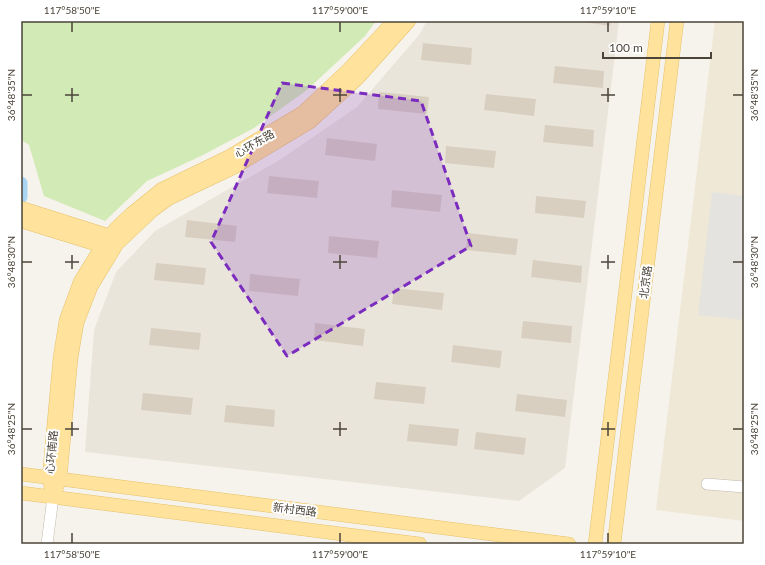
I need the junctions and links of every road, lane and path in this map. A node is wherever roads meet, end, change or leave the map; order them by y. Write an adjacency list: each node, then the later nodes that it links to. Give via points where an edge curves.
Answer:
1 (394, 21): 8 (main road, 心环东路, via 350,69 302,112 230,156 162,189 131,214)
2 (409, 21): 8 (main road, 心环东路, via 358,78 310,122 252,158 168,199)
3 (658, 21): 18 (main road, 北京路)
4 (677, 21): 19 (main road, 北京路)
5 (21, 208): 7 (main road)
6 (21, 221): 7 (main road)
7 (43, 221): 8 (main road)
8 (109, 242): 10 (main road, 心环南路, via 80,282 66,320 60,357)
9 (21, 474): 10 (main road, 新村西路)
10 (54, 479): 14 (main road, 心环南路); 17 (main road, 新村西路)
11 (707, 484): 12 (street)
12 (744, 487)
13 (21, 493): 14 (main road, 新村西路)
14 (53, 497): 15 (street); 16 (main road, 新村西路)
15 (47, 544)
16 (420, 544)
17 (569, 544)
18 (595, 544)
19 (614, 544)

